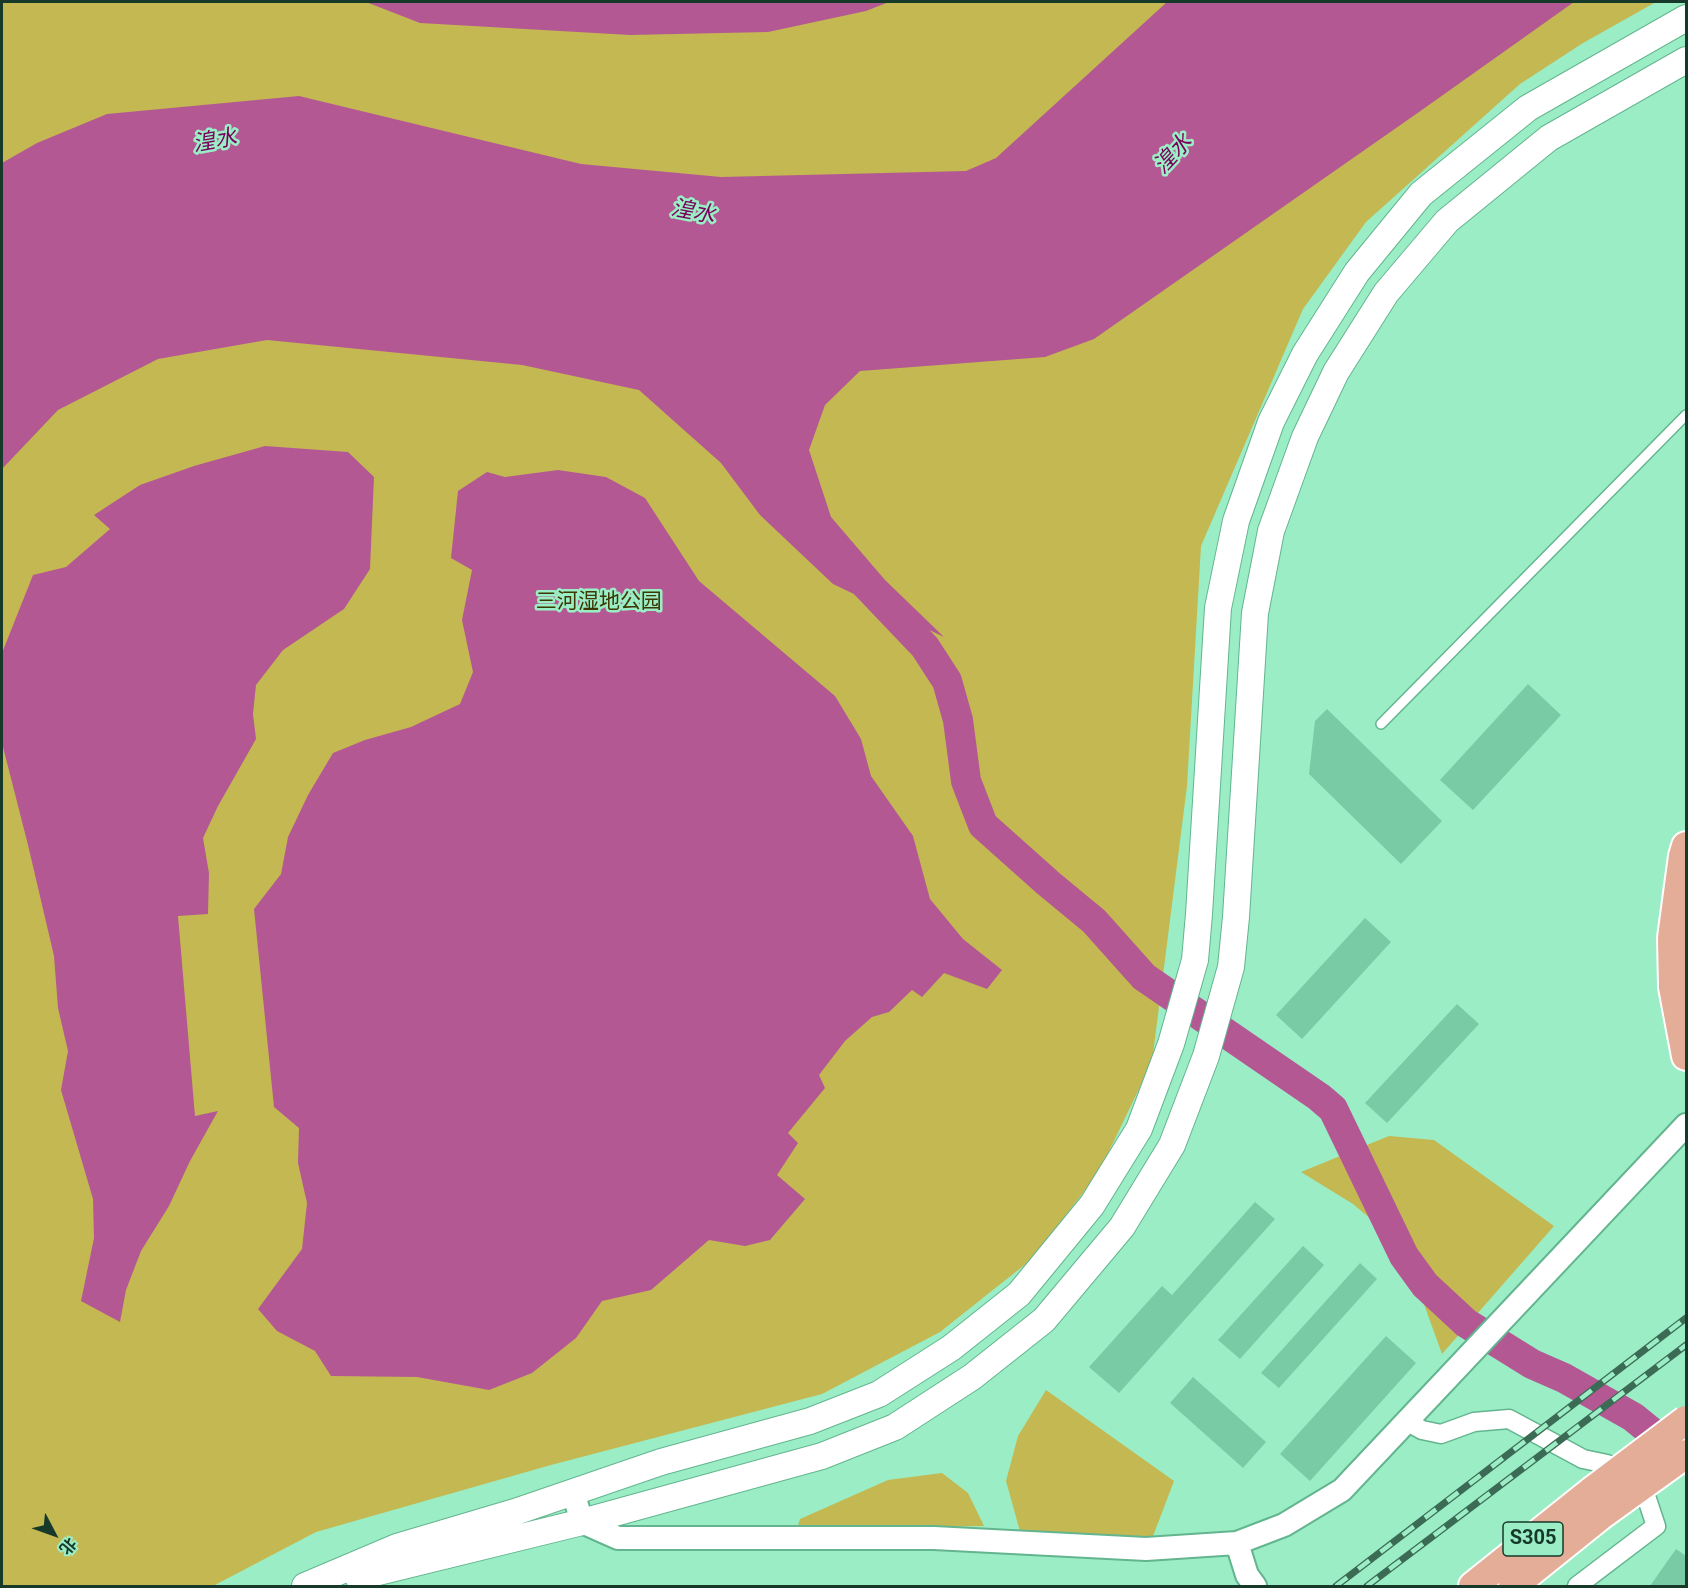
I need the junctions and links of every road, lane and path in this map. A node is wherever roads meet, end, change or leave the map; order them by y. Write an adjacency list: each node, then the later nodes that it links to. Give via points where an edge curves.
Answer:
1 (1686, 18): 11 (main road, via 1528,108 1421,194 1357,272 1305,354 1271,423 1236,521 1218,608 1195,960 1172,1044 1139,1129 1092,1205 1019,1294 951,1348 879,1394 810,1421 661,1462)
2 (1686, 60): 13 (main road, via 1549,138 1447,221 1386,293 1336,372 1305,436 1271,531 1255,613 1231,967 1206,1056 1172,1145 1122,1227 1044,1320 972,1377 896,1427 822,1456)
3 (1686, 415): 4 (lane)
4 (1381, 724)
5 (1686, 846): 6 (main road, via 1672,938 1673,987)
6 (1686, 1056)
7 (1686, 1125): 9 (street)
8 (1686, 1420): 12 (main road, S305, bridge)
9 (1406, 1421): 14 (street, via 1342,1490 1284,1525); 20 (street, via 1441,1434 1474,1422 1509,1419 1583,1459 1607,1464 1647,1499 1656,1526)
10 (1686, 1454): 12 (main road, S305, bridge)
11 (573, 1492): 13 (street); 15 (main road, via 397,1547)
12 (1596, 1503): 18 (main road, S305); 19 (main road, S305)
13 (582, 1522): 14 (street, via 618,1538 934,1538 1146,1549); 16 (main road)
14 (1237, 1543): 17 (street)
15 (305, 1587)
16 (317, 1587)
17 (1255, 1587)
18 (1473, 1587)
19 (1513, 1587)
20 (1577, 1587)

